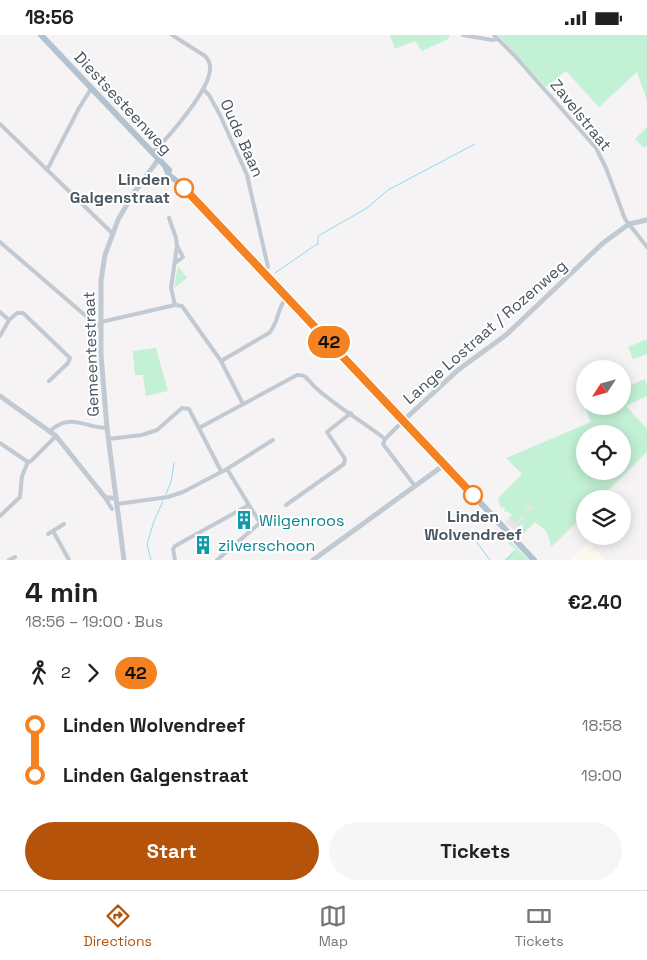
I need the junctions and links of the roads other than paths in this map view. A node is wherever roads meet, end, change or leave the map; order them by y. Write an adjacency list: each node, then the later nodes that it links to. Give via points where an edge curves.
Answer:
1 (41, 35): 5 (main road, Diestsesteenweg)
2 (172, 35): 6 (street, Oude Baan, via 209,61 210,69)
3 (463, 35): 4 (street, via 486,39)
4 (495, 37): 13 (street, Zavelstraat, via 596,148)
5 (91, 89): 8 (main road, Diestsesteenweg); 10 (street)
6 (203, 89): 8 (street); 19 (street, Oude Baan, via 216,108 247,175 268,267)
7 (0, 124): 10 (street)
8 (152, 153): 9 (main road, Diestsesteenweg)
9 (158, 160): 14 (street, Gemeentestraat, via 128,202); 19 (main road, Diestsesteenweg)
10 (47, 169): 14 (street)
11 (169, 218): 16 (street)
12 (647, 220): 13 (street)
13 (629, 223): 17 (street, Zavelstraat); 31 (street, Lange Lostraat / Rozenweg, via 603,243 506,335 452,375)
14 (112, 233): 24 (street, Gemeentestraat, via 102,268)
15 (0, 242): 24 (street, via 94,323)
16 (177, 247): 18 (street); 18 (street, via 183,257)
17 (647, 247)
18 (175, 263): 21 (street, via 171,289)
19 (264, 272): 20 (main road, Diestsesteenweg)
20 (287, 297): 26 (street, via 274,328); 31 (main road, Diestsesteenweg)
21 (175, 305): 24 (street); 26 (street, via 182,307)
22 (0, 312): 23 (street)
23 (9, 321): 25 (street); 27 (street, via 17,313 23,313 70,358)
24 (101, 324): 32 (street, Gemeentestraat)
25 (0, 336)
26 (221, 361): 29 (street)
27 (50, 381)
28 (0, 395): 34 (street)
29 (243, 404): 30 (street, via 297,375 306,376 316,388); 33 (street)
30 (351, 413): 37 (street); 48 (street, via 327,432 345,459 344,464)
31 (403, 421): 37 (street); 41 (main road, Diestsesteenweg)
32 (107, 427): 34 (street, via 74,421); 36 (street, Gemeentestraat)
33 (199, 428): 36 (street, via 189,409 182,408 157,430); 43 (street)
34 (50, 431): 35 (street)
35 (56, 436): 40 (street); 45 (street)
36 (108, 439): 46 (street, Gemeentestraat)
37 (385, 439): 44 (street, via 384,444)
38 (273, 440): 42 (street)
39 (0, 443): 40 (street)
40 (28, 461): 50 (street, via 22,476 20,497)
41 (444, 465): 44 (street); 61 (main road, Diestsesteenweg)
42 (227, 469): 43 (street); 47 (street)
43 (221, 471): 49 (street, via 183,492)
44 (415, 487): 60 (street)
45 (104, 496): 46 (street); 49 (street)
46 (116, 498): 49 (street, Gemeentestraat)
47 (249, 505): 58 (street, via 175,547); 59 (street, via 260,523)
48 (286, 505)
49 (115, 507): 57 (street, Gemeentestraat)
50 (0, 516)
51 (64, 524): 52 (street)
52 (53, 531): 53 (street); 56 (street)
53 (48, 534)
54 (15, 557): 55 (street)
55 (9, 560)
56 (69, 560)
57 (124, 560)
58 (175, 560)
59 (217, 560)
60 (313, 560)
61 (534, 560)

